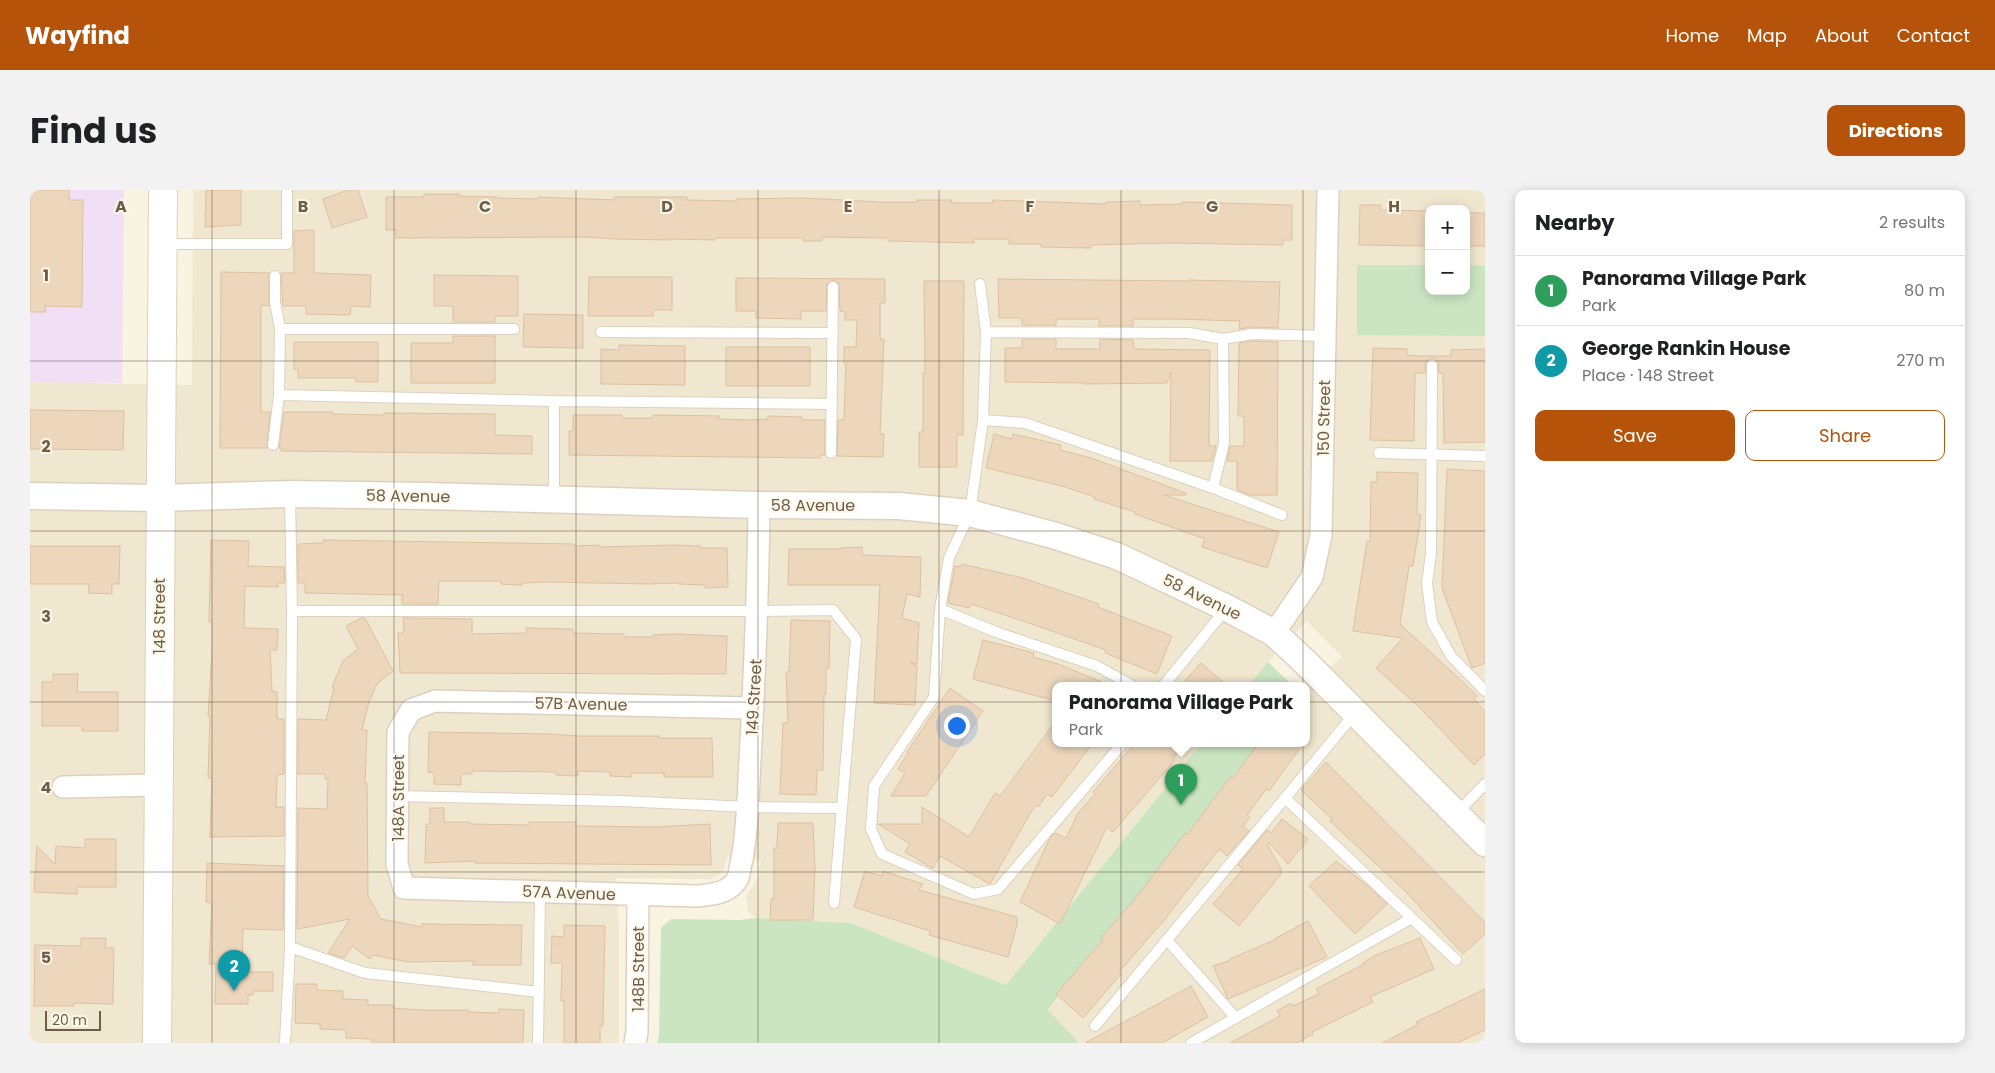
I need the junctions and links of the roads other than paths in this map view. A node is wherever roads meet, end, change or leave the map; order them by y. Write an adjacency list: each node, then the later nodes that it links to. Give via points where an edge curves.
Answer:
1 (163, 190): 4 (main road, 148 Street)
2 (287, 190): 4 (lane, via 287,244)
3 (1328, 190): 13 (street, 150 Street)
4 (162, 244): 28 (main road, 148 Street)
5 (274, 276): 8 (lane, via 274,302)
6 (980, 284): 11 (lane)
7 (833, 287): 12 (lane)
8 (280, 329): 9 (lane); 16 (lane)
9 (514, 329)
10 (601, 332): 12 (lane)
11 (986, 332): 14 (lane, via 1189,333); 19 (lane)
12 (833, 333): 18 (lane)
13 (1326, 336): 14 (lane, via 1252,334); 37 (street, 150 Street, via 1321,535 1312,577)
14 (1223, 339): 25 (lane, via 1224,444)
15 (1432, 365): 23 (lane)
16 (280, 395): 17 (lane); 20 (lane)
17 (554, 401): 18 (lane); 29 (lane)
18 (832, 404): 21 (lane)
19 (983, 420): 25 (lane, via 1025,423); 31 (lane)
20 (273, 445)
21 (831, 453)
22 (1379, 453): 23 (lane)
23 (1433, 454): 24 (lane); 40 (lane, via 1431,554 1427,583 1432,622 1451,656)
24 (1485, 456)
25 (1213, 488): 32 (lane)
26 (290, 494): 28 (street, 58 Avenue); 29 (street, 58 Avenue); 35 (lane)
27 (30, 496): 28 (street, 58 Avenue)
28 (160, 498): 46 (main road, 148 Street)
29 (554, 500): 30 (street, 58 Avenue)
30 (759, 505): 31 (street, 58 Avenue, via 899,506); 36 (street, 149 Street)
31 (970, 513): 33 (street, 58 Avenue, via 1117,556); 34 (lane, via 949,558)
32 (1282, 515)
33 (1227, 608): 37 (street, 58 Avenue); 39 (lane)
34 (940, 610): 38 (lane, via 1097,666); 44 (lane, via 934,697 874,786 871,829 882,854 974,894 998,889)
35 (292, 611): 36 (lane); 61 (lane)
36 (758, 611): 41 (street, 149 Street); 51 (lane, via 833,610 856,639)
37 (1274, 633): 43 (street, 58 Avenue)
38 (1125, 682)
39 (1166, 682)
40 (1485, 691)
41 (753, 708): 42 (street, 57B Avenue, via 435,701); 50 (street, 149 Street)
42 (411, 710): 48 (street, 148A Street, via 398,732)
43 (1355, 712): 49 (lane); 52 (street, 58 Avenue)
44 (1119, 747)
45 (1485, 784): 52 (lane)
46 (158, 786): 47 (street); 66 (main road, 148 Street)
47 (63, 787)
48 (397, 796): 50 (lane); 55 (street, 148A Street, via 397,864)
49 (1285, 798): 59 (lane); 60 (lane)
50 (748, 806): 51 (lane); 54 (street, 149 Street, via 744,846 738,876)
51 (842, 808): 58 (lane)
52 (1456, 814): 53 (street, 58 Avenue)
53 (1485, 843)
54 (732, 887): 57 (street, 57A Avenue, via 713,895)
55 (404, 888): 56 (street, 57A Avenue)
56 (540, 892): 57 (street, 57A Avenue); 63 (lane)
57 (638, 895): 69 (street, 148B Street)
58 (834, 903)
59 (1412, 918): 62 (lane); 64 (lane)
60 (1166, 940): 64 (lane); 65 (lane)
61 (290, 947): 63 (lane, via 365,974); 67 (lane)
62 (1456, 960)
63 (539, 992): 68 (lane)
64 (1236, 1018): 70 (lane)
65 (1095, 1026)
66 (156, 1043)
67 (285, 1043)
68 (538, 1043)
69 (635, 1043)
70 (1191, 1043)

